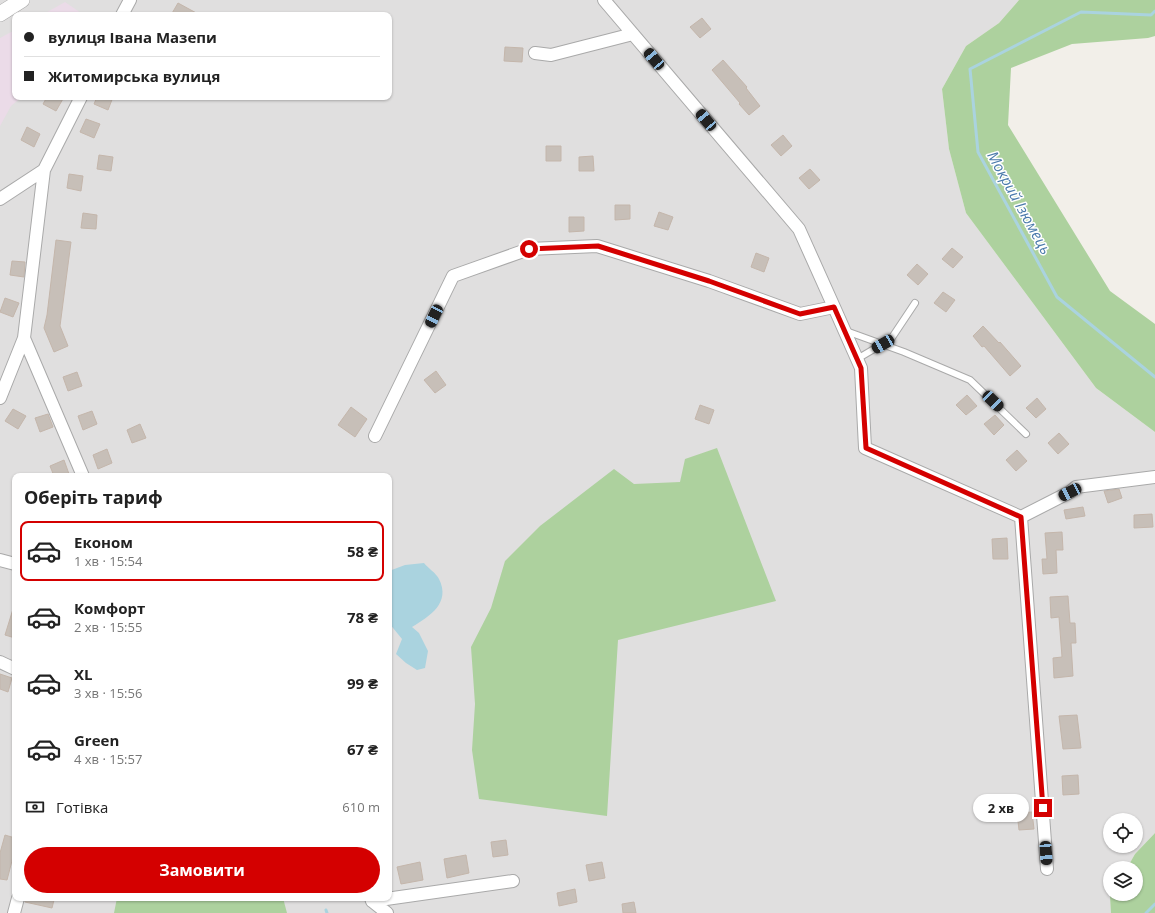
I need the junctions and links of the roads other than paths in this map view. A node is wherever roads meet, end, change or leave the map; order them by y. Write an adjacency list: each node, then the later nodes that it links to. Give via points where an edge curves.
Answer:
1 (22, 0): 5 (street)
2 (130, 0): 4 (street)
3 (604, 0): 6 (street)
4 (124, 12)
5 (0, 14)
6 (633, 34): 7 (street, via 551,55); 12 (street, via 799,229)
7 (535, 53)
8 (79, 100): 9 (street)
9 (44, 170): 10 (street); 14 (street)
10 (0, 199)
11 (915, 303): 15 (lane, via 891,339)
12 (834, 307): 13 (street); 19 (street, via 800,314 709,281 598,246 529,249 453,276)
13 (844, 330): 15 (lane); 16 (street)
14 (24, 338): 17 (street); 20 (street)
15 (883, 344): 16 (lane); 18 (lane, via 970,380)
16 (857, 359): 22 (street, via 861,368 866,448)
17 (0, 398)
18 (1026, 434)
19 (375, 436)
20 (83, 473)
21 (1155, 477): 22 (street, via 1076,487)
22 (1021, 517): 27 (street)
23 (0, 560): 24 (street)
24 (12, 563)
25 (0, 662): 26 (street)
26 (12, 668)
27 (1047, 869)
28 (513, 881): 29 (street)
29 (392, 897)
30 (17, 901): 32 (street)
31 (373, 901): 33 (street)
32 (14, 913)
33 (387, 913)

